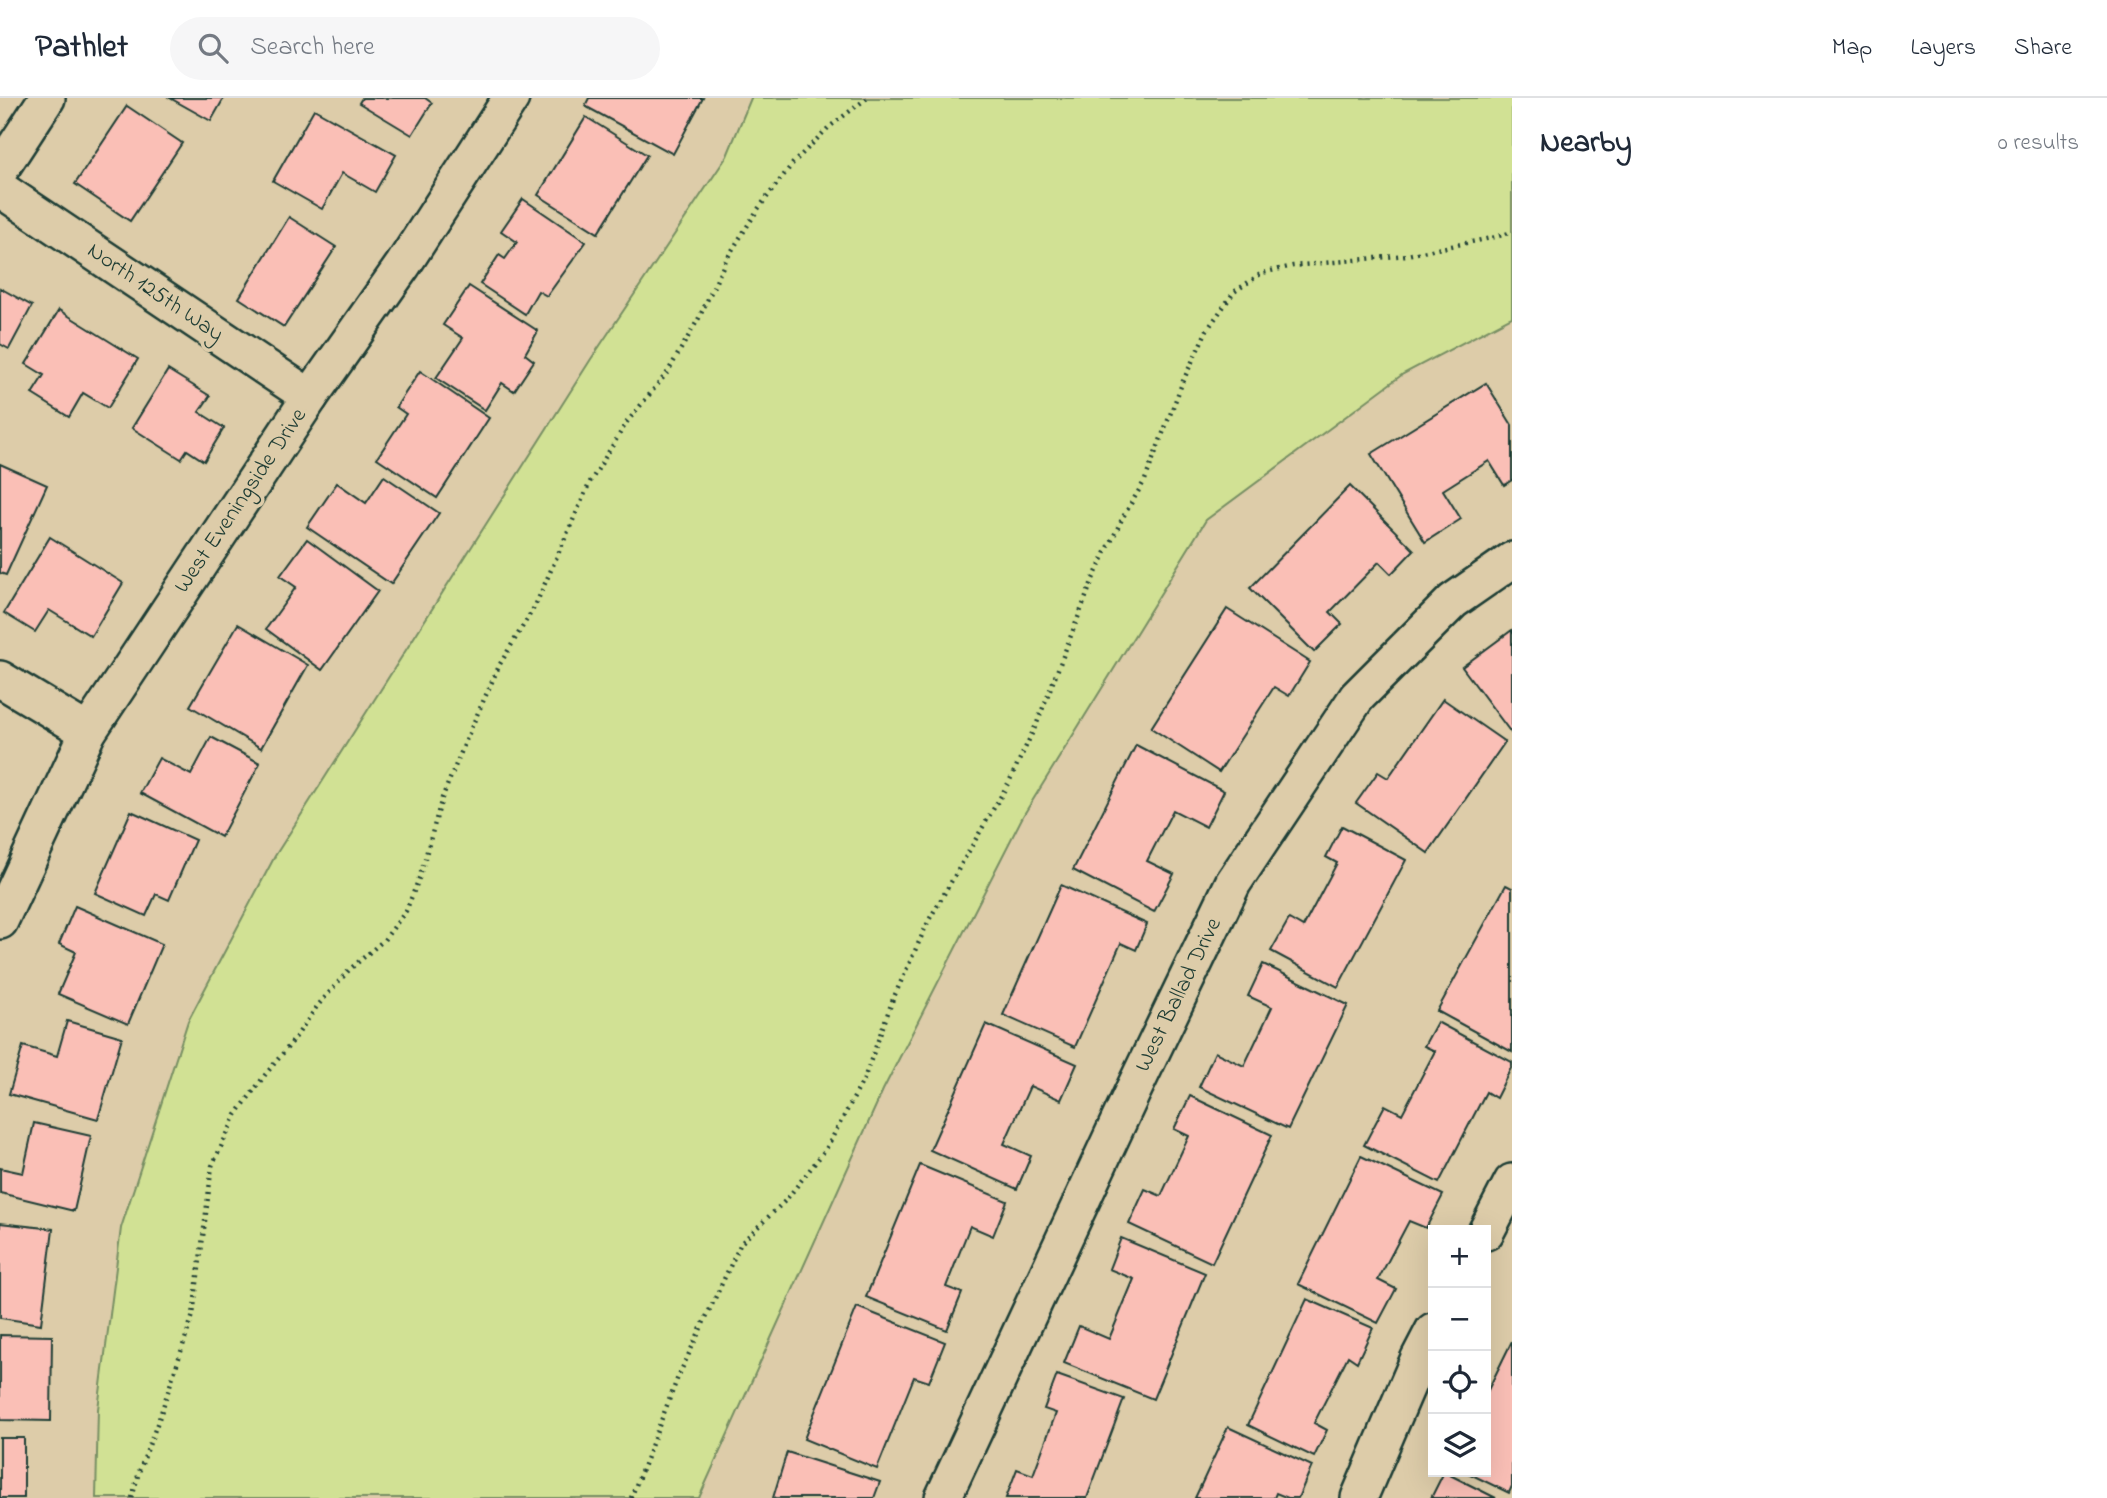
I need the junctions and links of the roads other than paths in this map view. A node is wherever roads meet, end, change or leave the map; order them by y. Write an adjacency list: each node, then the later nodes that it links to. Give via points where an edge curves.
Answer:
1 (47, 98): 3 (street)
2 (511, 98): 5 (street, West Eveningside Drive, via 403,265)
3 (0, 170)
4 (0, 189): 5 (street, North 125th Way)
5 (310, 397): 8 (street, West Eveningside Drive)
6 (1512, 560): 13 (street, West Ballad Drive, via 1452,601 1357,696 1233,883)
7 (0, 679): 8 (street)
8 (88, 732): 9 (street, West Eveningside Drive)
9 (0, 921)
10 (1512, 1182): 11 (street)
11 (1490, 1225)
12 (1428, 1341): 14 (street)
13 (943, 1498)
14 (1359, 1498)

